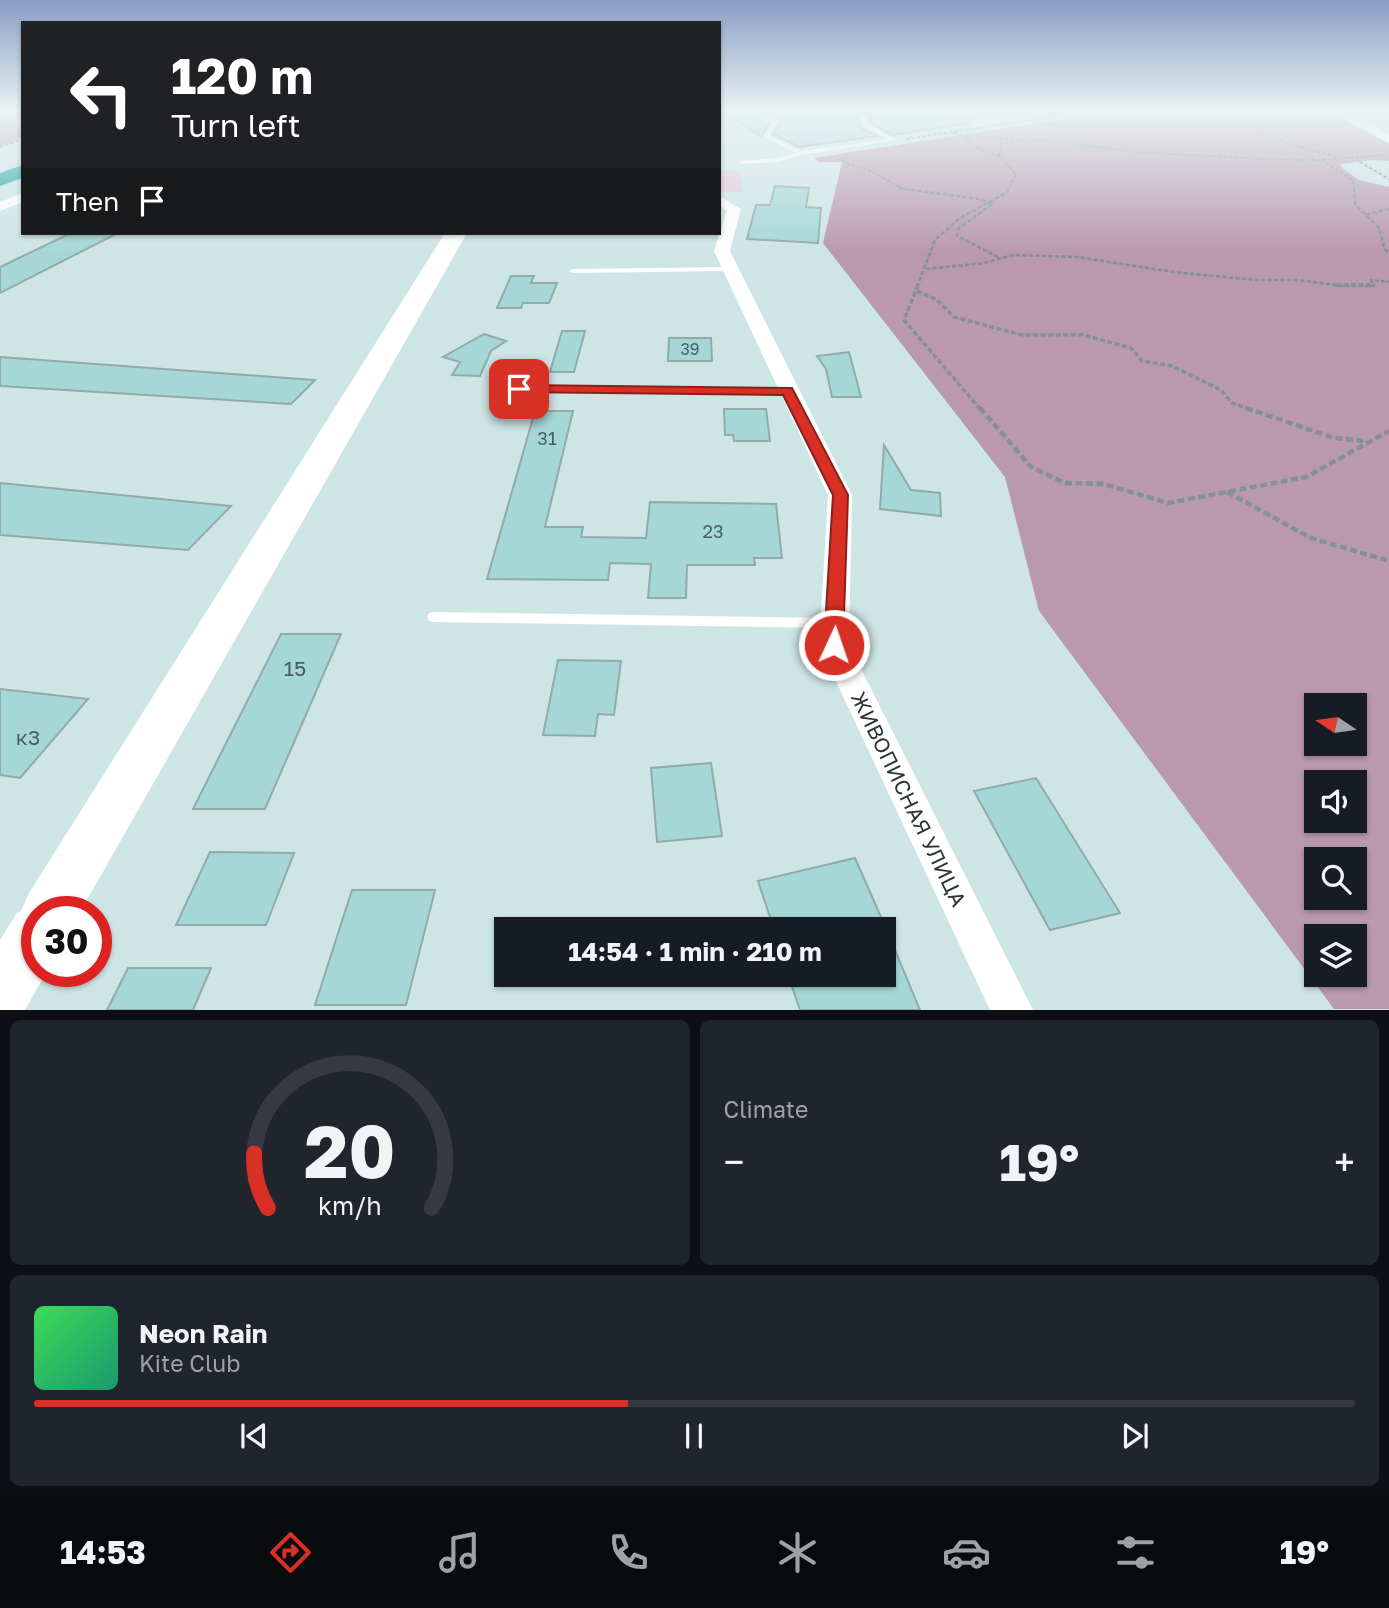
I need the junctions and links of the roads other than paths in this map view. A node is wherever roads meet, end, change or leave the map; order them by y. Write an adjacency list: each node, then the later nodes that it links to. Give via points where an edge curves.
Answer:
1 (782, 159): 2 (lane)
2 (741, 162)
3 (21, 198): 5 (street)
4 (721, 201): 7 (street, ЖИВОПИСНАЯ УЛИЦА, via 734,209 722,251)
5 (0, 208)
6 (455, 235): 13 (street)
7 (731, 269): 8 (lane); 10 (street, ЖИВОПИСНАЯ УЛИЦА)
8 (573, 271)
9 (519, 389): 10 (lane)
10 (788, 391): 12 (street, ЖИВОПИСНАЯ УЛИЦА, via 840,495)
11 (434, 617): 12 (lane)
12 (835, 622): 16 (street, ЖИВОПИСНАЯ УЛИЦА, via 834,645)
13 (59, 896)
14 (21, 959): 15 (street)
15 (0, 994)
16 (1012, 1010)

